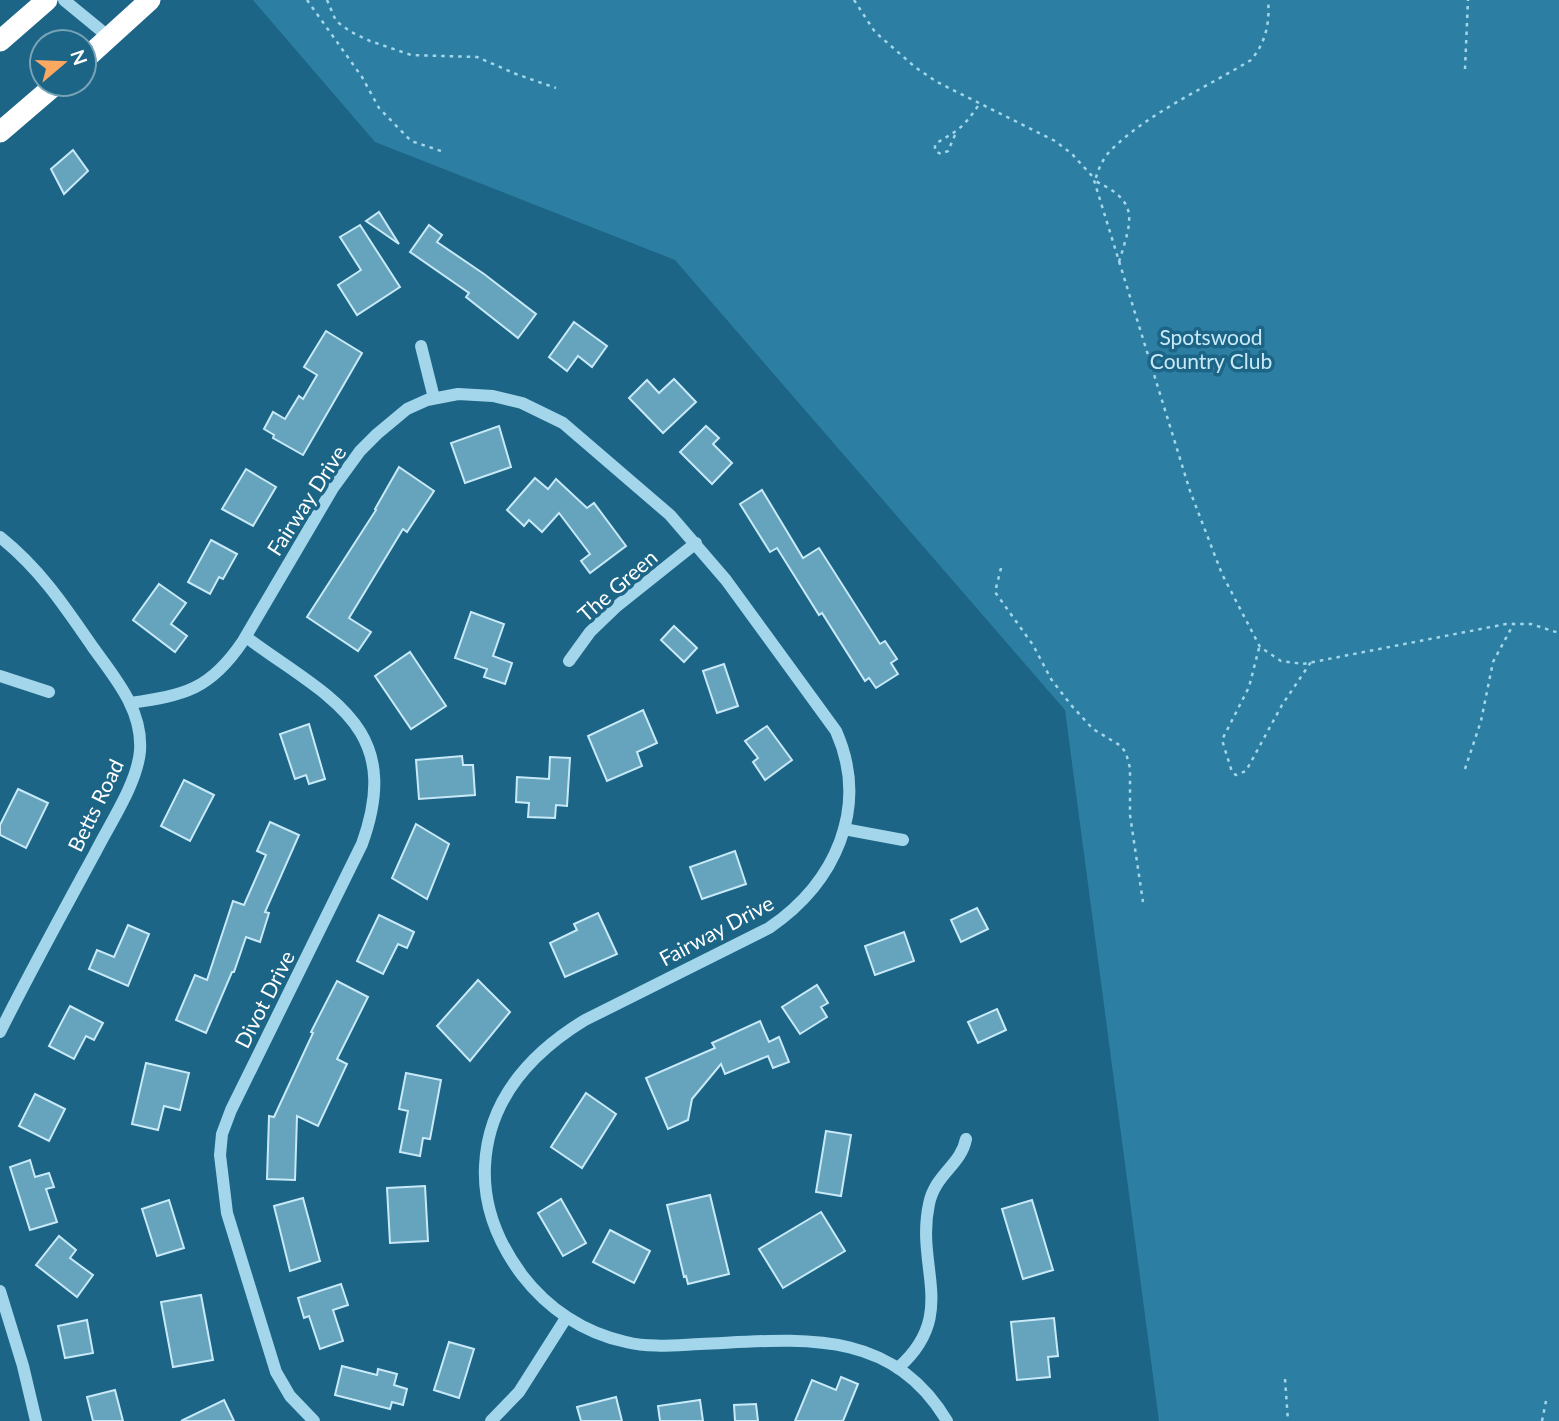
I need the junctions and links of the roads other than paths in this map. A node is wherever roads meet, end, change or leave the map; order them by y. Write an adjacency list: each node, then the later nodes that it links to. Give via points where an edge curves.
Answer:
1 (47, 0): 5 (highway)
2 (64, 0): 4 (street)
3 (150, 0): 4 (highway)
4 (109, 37): 6 (highway)
5 (0, 41)
6 (98, 47)
7 (40, 98): 8 (highway)
8 (0, 132)
9 (421, 346): 10 (street)
10 (434, 398): 12 (street, Fairway Drive, via 458,394 508,399 563,423); 13 (street, Fairway Drive, via 399,415 353,460)
11 (0, 537): 17 (street, Betts Road, via 49,584)
12 (696, 543): 14 (street, The Green, via 609,613); 18 (street, Fairway Drive, via 836,732 848,780)
13 (246, 637): 17 (street, Fairway Drive, via 223,667 190,691); 26 (street, Divot Drive, via 349,716 367,743 375,775 374,806 362,844 231,1110 220,1142 227,1213 271,1359 290,1396)
14 (569, 661)
15 (0, 676): 16 (street)
16 (49, 692)
17 (130, 703): 20 (street, Betts Road, via 140,740 135,770)
18 (844, 829): 19 (street); 23 (street, Fairway Drive, via 827,872 784,918 564,1033 531,1059 509,1091 487,1148 488,1203 516,1268 541,1298)
19 (902, 841)
20 (0, 1032)
21 (966, 1139): 24 (street, via 962,1153 931,1194 927,1226 933,1294 930,1318 917,1347)
22 (0, 1291): 25 (street)
23 (566, 1318): 24 (street, Fairway Drive, via 628,1343 821,1341 865,1351); 27 (street, via 519,1392)
24 (898, 1368): 28 (street, Fairway Drive)
25 (36, 1421)
26 (314, 1421)
27 (491, 1421)
28 (947, 1421)

